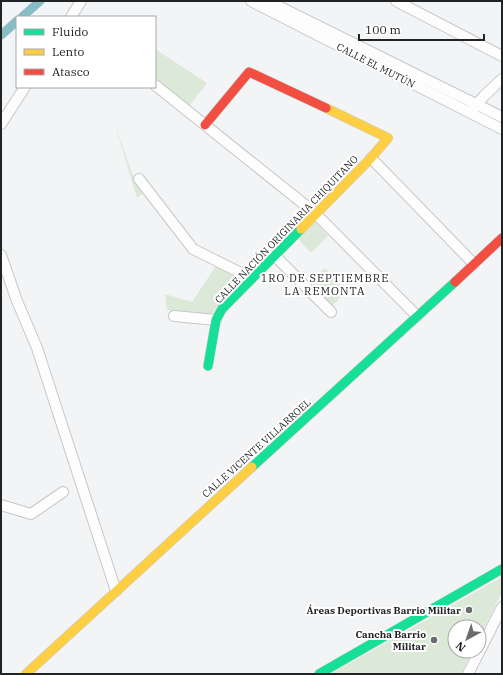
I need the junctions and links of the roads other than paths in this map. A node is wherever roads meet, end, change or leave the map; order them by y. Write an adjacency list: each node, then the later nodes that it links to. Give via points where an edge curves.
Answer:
1 (81, 1): 5 (street)
2 (251, 1): 11 (street, CALLE EL MUTÚN)
3 (268, 1): 10 (street, CALLE EL MUTÚN)
4 (396, 1): 6 (street)
5 (72, 16)
6 (502, 56)
7 (502, 79): 10 (street)
8 (156, 87): 14 (street)
9 (24, 88): 13 (street)
10 (477, 105): 11 (street); 12 (street, CALLE EL MUTÚN)
11 (470, 112): 15 (street, CALLE EL MUTÚN)
12 (502, 116)
13 (1, 124)
14 (205, 125): 16 (street, CALLE NACIÓN ORIGINARIA CHIQUITANO, via 250,72 388,138); 18 (street)
15 (502, 129)
16 (371, 158): 18 (street, CALLE NACIÓN ORIGINARIA CHIQUITANO); 22 (street)
17 (139, 179): 23 (street, via 193,249)
18 (315, 214): 21 (street, CALLE NACIÓN ORIGINARIA CHIQUITANO); 26 (street)
19 (502, 238): 22 (street, CALLE VICENTE VILLARROEL)
20 (1, 255): 32 (street, via 37,348)
21 (274, 255): 23 (street, CALLE NACIÓN ORIGINARIA CHIQUITANO); 24 (street)
22 (474, 264): 26 (street, CALLE VICENTE VILLARROEL)
23 (251, 278): 27 (street, CALLE NACIÓN ORIGINARIA CHIQUITANO, via 222,309)
24 (331, 312)
25 (174, 316): 27 (street)
26 (417, 316): 32 (street, CALLE VICENTE VILLARROEL)
27 (216, 320): 28 (street, CALLE NACIÓN ORIGINARIA CHIQUITANO)
28 (208, 366)
29 (63, 492): 30 (street, via 31,514)
30 (1, 505)
31 (502, 569): 35 (street)
32 (116, 591): 34 (street, CALLE VICENTE VILLARROEL)
33 (502, 607): 36 (street)
34 (26, 674)
35 (319, 674)
36 (468, 674)

